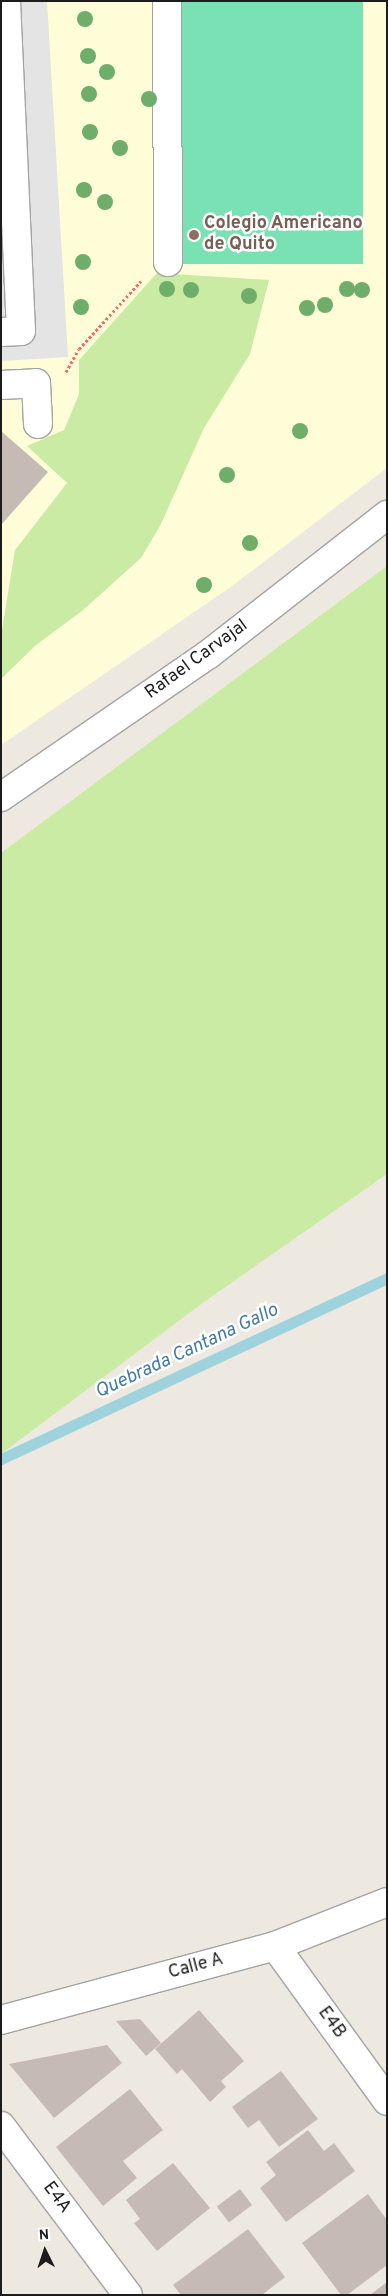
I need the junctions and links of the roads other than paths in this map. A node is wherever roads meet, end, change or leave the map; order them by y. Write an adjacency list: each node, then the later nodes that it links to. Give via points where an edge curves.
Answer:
1 (6, 1): 4 (street, via 20,331)
2 (167, 1): 3 (street)
3 (168, 250)
4 (1, 332)
5 (1, 385): 6 (street, via 36,383)
6 (38, 424)
7 (387, 515): 8 (street, Rafael Carvajal, via 209,654)
8 (1, 797)
9 (387, 1902): 10 (street, Calle A)
10 (275, 1946): 11 (street, Calle A); 12 (street, E4B)
11 (1, 2020)
12 (387, 2101)
13 (1, 2126): 14 (street, E4A)
14 (128, 2295)

